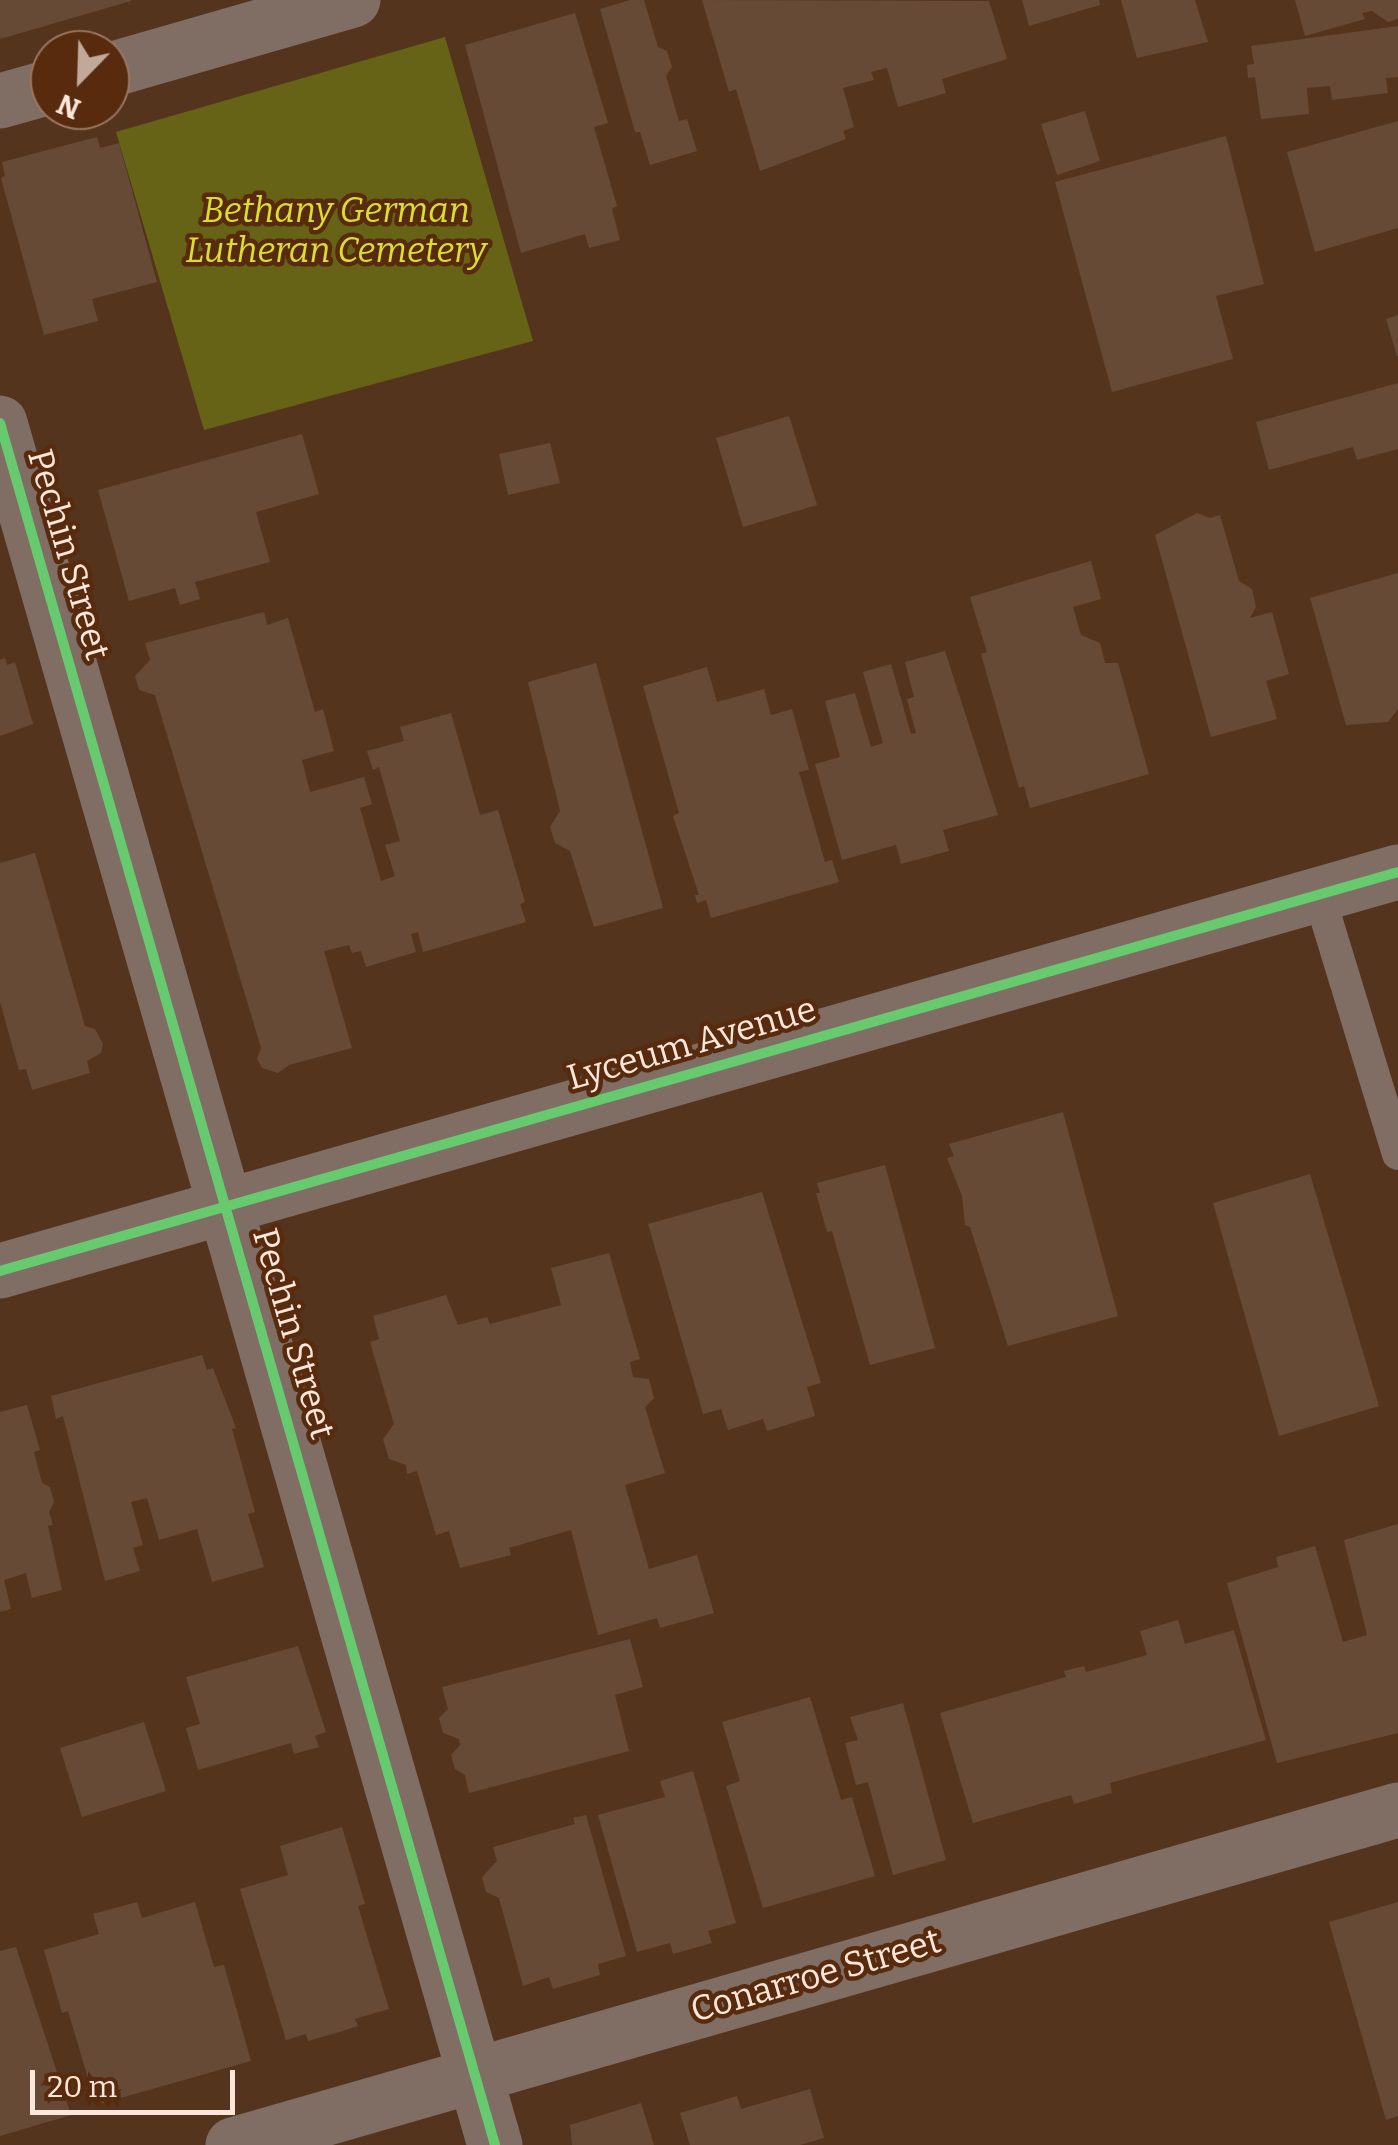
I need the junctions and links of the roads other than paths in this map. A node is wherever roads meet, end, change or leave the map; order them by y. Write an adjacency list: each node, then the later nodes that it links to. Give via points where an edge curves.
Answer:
1 (353, 0): 2 (street)
2 (130, 64)
3 (30, 93): 4 (street)
4 (0, 102)
5 (0, 423): 9 (street, Pechin Street)
6 (1398, 872): 7 (street, Lyceum Avenue)
7 (1319, 895): 8 (lane); 9 (street, Lyceum Avenue)
8 (1398, 1154)
9 (227, 1206): 10 (street, Lyceum Avenue); 12 (street, Pechin Street)
10 (0, 1271)
11 (1398, 1810): 12 (street, Conarroe Street)
12 (476, 2075): 13 (street, Conarroe Street); 14 (street, Pechin Street)
13 (234, 2145)
14 (495, 2145)

